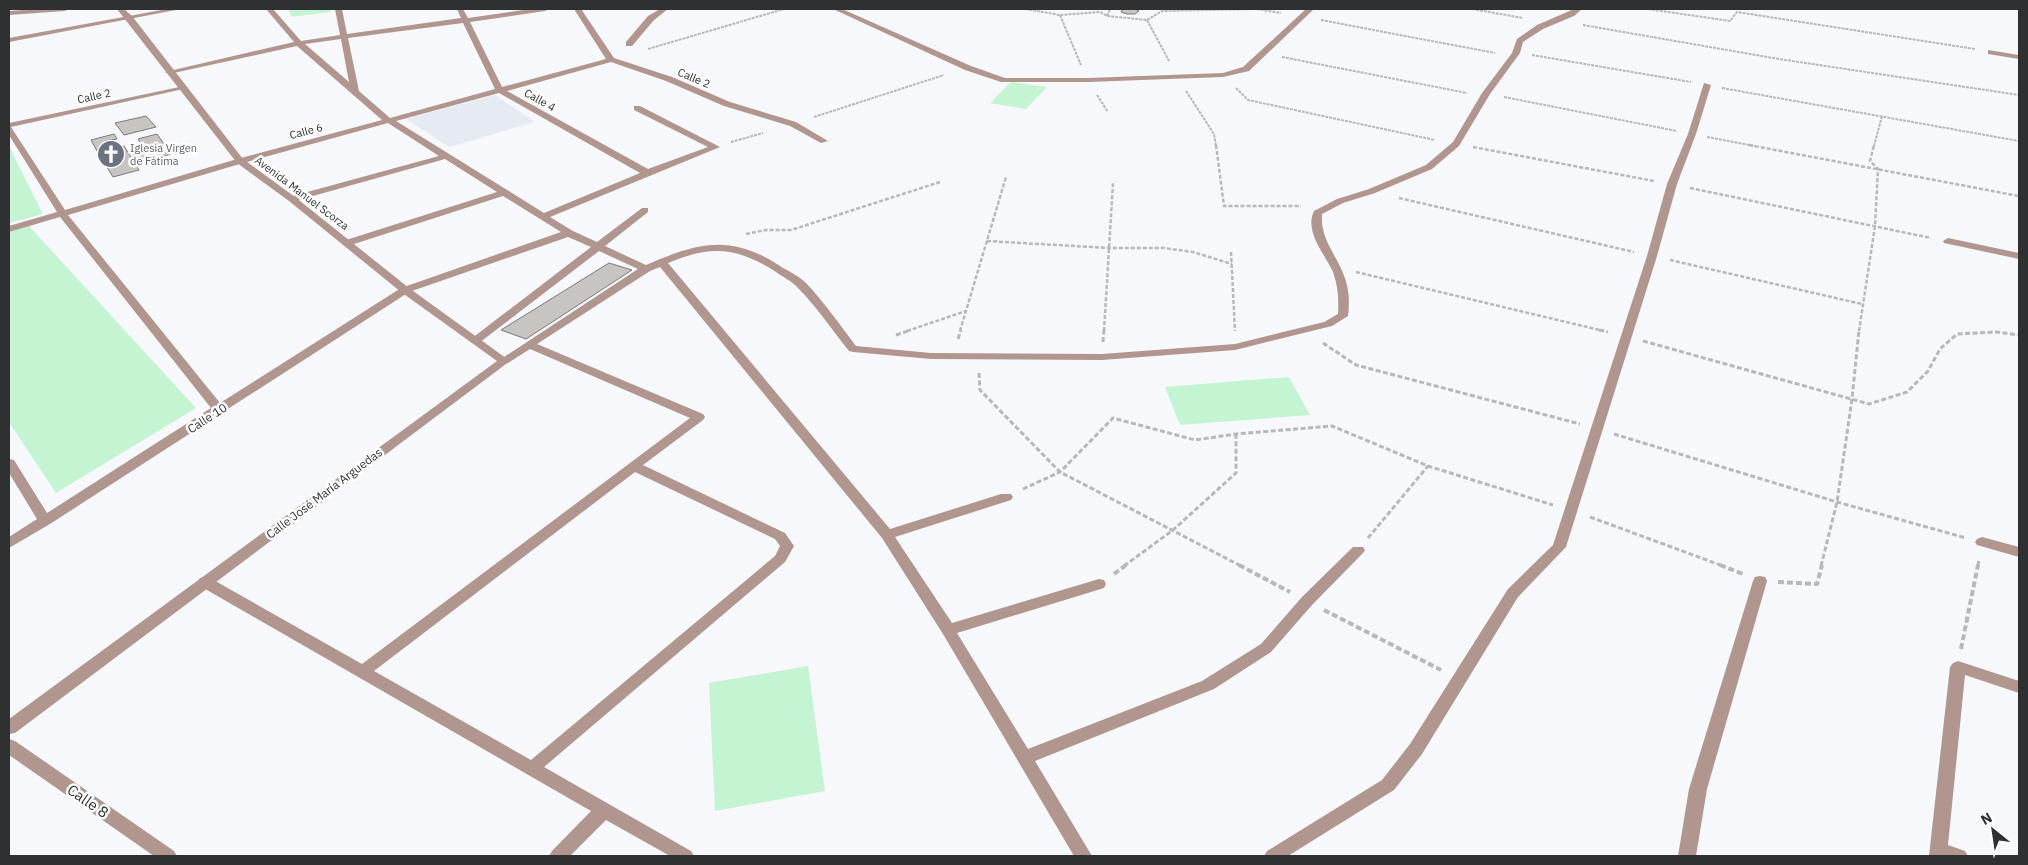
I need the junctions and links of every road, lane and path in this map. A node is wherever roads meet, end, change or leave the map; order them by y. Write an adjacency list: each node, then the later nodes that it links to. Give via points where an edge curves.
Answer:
1 (65, 9): 18 (street)
2 (120, 9): 21 (street, Avenida Manuel Scorza)
3 (177, 9): 21 (street)
4 (269, 9): 27 (street)
5 (338, 9): 25 (street)
6 (460, 9): 22 (street)
7 (545, 9): 22 (street)
8 (578, 9): 34 (street)
9 (664, 9): 28 (street, via 651,18)
10 (784, 9): 29 (path)
11 (837, 9): 35 (street)
12 (1026, 9): 19 (path, via 1060,15 1100,12)
13 (1110, 9): 19 (path)
14 (1310, 9): 20 (street)
15 (1472, 9): 24 (path)
16 (1578, 9): 24 (street)
17 (1648, 9): 30 (path, via 1730,21 1737,12)
18 (9, 13)
19 (1107, 16): 23 (path)
20 (1301, 16): 23 (path, via 1257,9 1162,11); 31 (street); 32 (path)
21 (129, 18): 26 (street); 36 (street, Avenida Manuel Scorza)
22 (465, 20): 25 (street); 41 (street)
23 (1147, 20): 38 (path)
24 (1554, 22): 32 (street, via 1520,41); 44 (path)
25 (345, 36): 27 (street); 42 (street)
26 (9, 40)
27 (299, 43): 36 (street); 42 (street)
28 (629, 44)
29 (647, 49)
30 (1991, 52): 33 (street)
31 (1263, 53): 37 (street, via 1246,69); 43 (path)
32 (1514, 55): 39 (path); 43 (street)
33 (2019, 57)
34 (611, 60): 41 (street, Calle 6); 48 (street, Calle 2, via 669,79 727,104)
35 (968, 68): 38 (street, via 1004,80); 48 (path)
36 (170, 72): 40 (street, Avenida Manuel Scorza)
37 (1223, 75): 38 (street); 53 (path, via 1248,100)
38 (1177, 78): 66 (path, via 1214,134 1224,206)
39 (1707, 85): 46 (path); 50 (street)
40 (184, 88): 49 (street, Calle 2); 56 (street, Avenida Manuel Scorza)
41 (499, 90): 47 (street, Calle 6); 58 (street, Calle 4)
42 (355, 91): 47 (street)
43 (1485, 95): 50 (path); 53 (street)
44 (2019, 95)
45 (637, 108): 54 (street)
46 (1882, 116): 52 (path); 57 (path, via 1870,160)
47 (388, 120): 55 (street); 56 (street, Calle 6)
48 (793, 124): 51 (street, Calle 2); 54 (path)
49 (9, 127): 68 (street)
50 (1692, 134): 57 (path); 80 (street, via 1672,184)
51 (824, 140)
52 (2019, 141)
53 (1456, 144): 62 (street, via 1429,167)
54 (716, 147): 58 (street)
55 (447, 156): 63 (street); 65 (street)
56 (240, 161): 65 (street, Avenida Manuel Scorza); 68 (street, Calle 6)
57 (1878, 169): 64 (path); 70 (path)
58 (648, 173): 69 (street)
59 (1006, 177): 74 (path)
60 (940, 182): 73 (path, via 791,230 766,230)
61 (1113, 183): 78 (path)
62 (1372, 191): 66 (street); 80 (path)
63 (506, 192): 69 (street); 76 (street)
64 (2019, 196)
65 (292, 200): 76 (street, Avenida Manuel Scorza)
66 (1329, 207): 84 (street, via 1317,213 1315,223 1324,249)
67 (645, 210): 77 (street)
68 (62, 213): 71 (street, Calle 6); 101 (street)
69 (545, 216): 72 (street)
70 (1875, 226): 75 (path); 87 (path)
71 (9, 229)
72 (569, 233): 77 (street); 86 (street, Calle 10)
73 (737, 236)
74 (987, 241): 78 (path); 88 (path)
75 (1948, 241): 81 (street)
76 (347, 243): 86 (street, Avenida Manuel Scorza)
77 (599, 247): 85 (street); 93 (street)
78 (1109, 248): 83 (path, via 1164,248 1193,252); 98 (path)
79 (1231, 252): 83 (path)
80 (1652, 256): 87 (path); 92 (street)
81 (2019, 256)
82 (661, 262): 85 (street, Calle José María Arguedas); 96 (street, Calle José María Arguedas, via 685,252 733,248 760,257 801,284 853,349); 113 (street)
83 (1232, 264): 95 (path)
84 (1336, 267): 89 (street, Calle José María Arguedas, via 1344,295 1343,316 1328,324); 92 (path)
85 (646, 269): 94 (street, Calle José María Arguedas)
86 (405, 290): 93 (street, Avenida Manuel Scorza); 101 (street, Calle 10)
87 (1862, 304): 100 (path)
88 (966, 311): 91 (path); 96 (path)
89 (1303, 330): 95 (street, Calle José María Arguedas); 102 (path, via 1356,365)
90 (2019, 335): 100 (path, via 1997,332 1956,334 1940,350 1928,371 1906,392 1868,404)
91 (891, 336)
92 (1625, 336): 100 (path); 102 (street)
93 (475, 341): 99 (street, Avenida Manuel Scorza)
94 (529, 345): 99 (street, Calle José María Arguedas); 105 (street, via 699,417)
95 (1235, 347): 98 (street, Calle José María Arguedas)
96 (953, 356): 97 (street, Calle José María Arguedas)
97 (981, 357): 98 (street, Calle José María Arguedas); 107 (path, via 980,390)
98 (1102, 357)
99 (504, 362): 119 (street, Calle José María Arguedas)
100 (1852, 399): 109 (path)
101 (219, 410): 111 (street, Calle 10)
102 (1596, 428): 109 (path); 110 (street)
103 (1236, 434): 106 (path, via 1332,426); 107 (path, via 1195,440 1113,418); 112 (path, via 1236,473)
104 (9, 463): 111 (street)
105 (634, 466): 124 (street); 130 (street, via 780,536 786,546 780,559)
106 (1428, 466): 110 (path); 116 (path)
107 (1060, 472): 108 (path); 112 (path)
108 (1006, 496): 113 (street)
109 (1837, 502): 114 (path); 118 (path, via 1817,584)
110 (1571, 510): 118 (path); 125 (street, via 1560,547 1513,593)
111 (45, 521): 115 (street, Calle 10)
112 (1173, 530): 120 (path); 121 (path)
113 (887, 535): 122 (street)
114 (1982, 542): 117 (street); 123 (path)
115 (9, 544)
116 (1358, 550): 121 (street)
117 (2019, 552)
118 (1760, 581): 138 (street, via 1698,788)
119 (204, 582): 124 (street); 127 (street, Calle José María Arguedas)
120 (1099, 584): 122 (street)
121 (1307, 601): 125 (path); 129 (street, via 1266,648 1208,685)
122 (948, 630): 129 (street)
123 (1958, 667): 126 (street); 132 (street)
124 (362, 672): 130 (street)
125 (1459, 679): 137 (street, via 1416,749 1388,785)
126 (2019, 687)
127 (9, 728)
128 (9, 746): 133 (street, Calle 8)
129 (1024, 758): 136 (street)
130 (531, 769): 131 (street)
131 (603, 811): 134 (street); 135 (street)
132 (1938, 852): 139 (street)
133 (168, 856)
134 (558, 856)
135 (685, 856)
136 (1082, 856)
137 (1273, 856)
138 (1687, 856)
139 (1958, 856)

